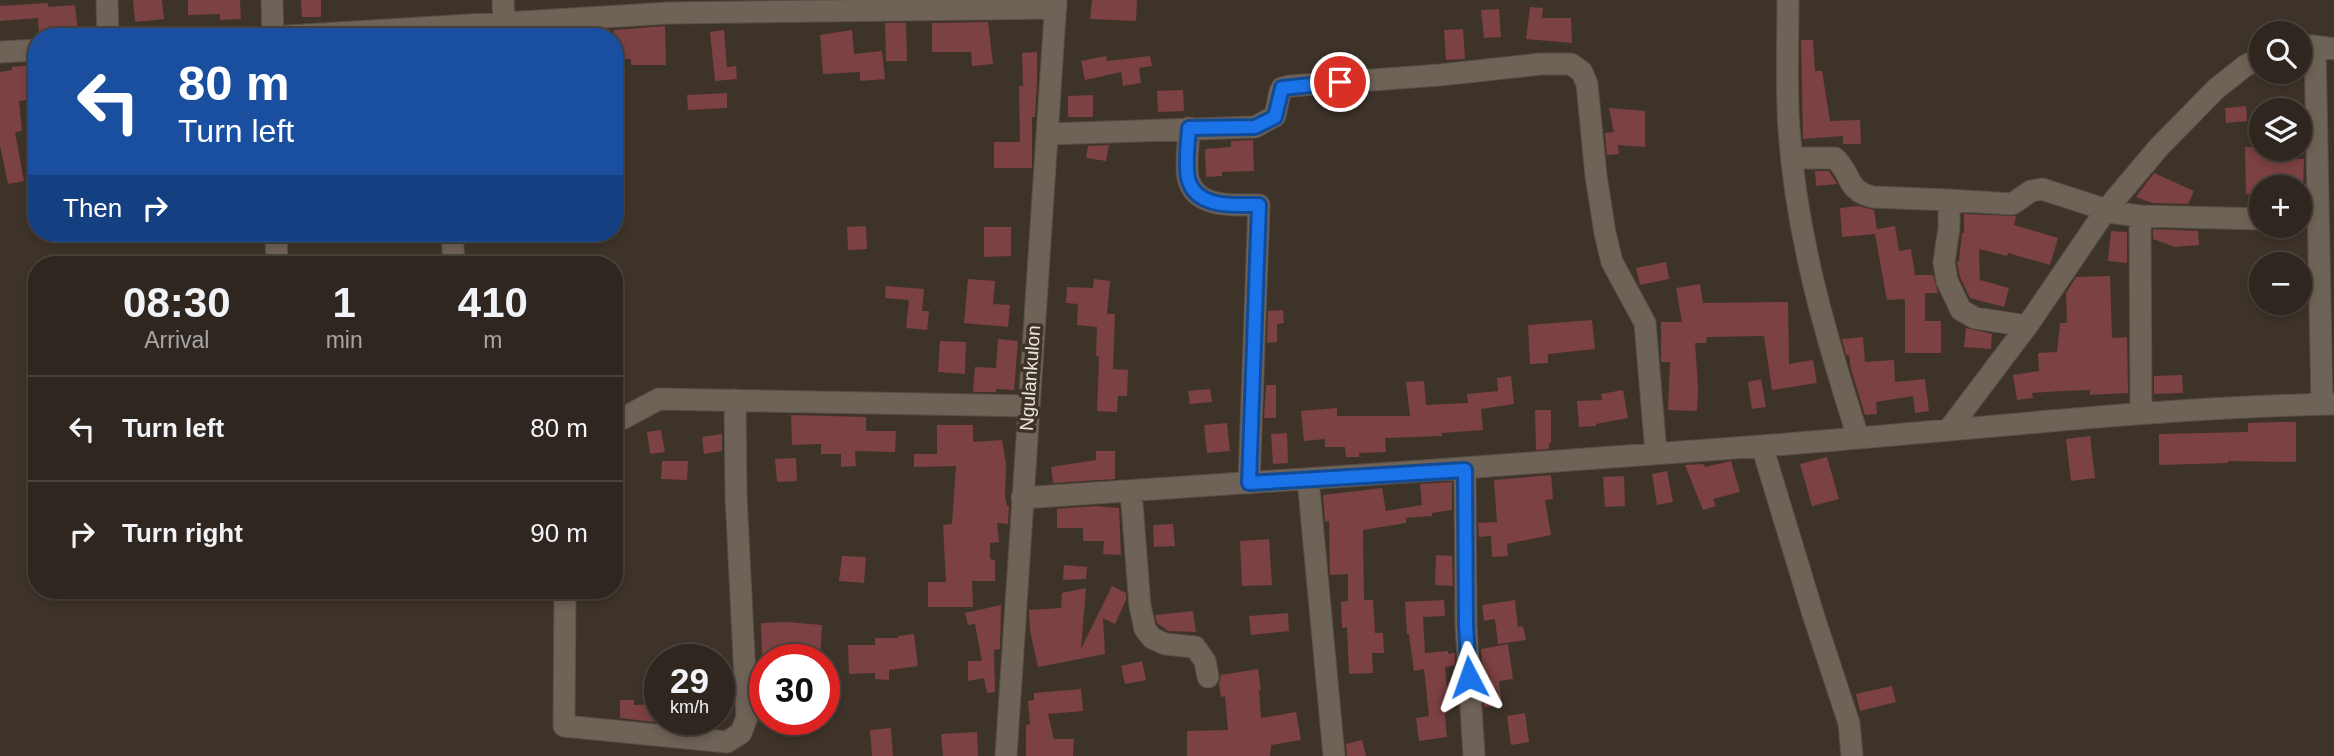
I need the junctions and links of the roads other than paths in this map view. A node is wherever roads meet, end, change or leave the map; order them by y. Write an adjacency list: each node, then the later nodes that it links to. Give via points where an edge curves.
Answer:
1 (107, 0): 8 (street)
2 (272, 0): 9 (street)
3 (503, 0): 7 (street)
4 (1788, 0): 17 (street)
5 (1056, 4): 6 (street); 16 (street, Ngulankulon)
6 (656, 7): 7 (street)
7 (504, 22): 10 (street)
8 (108, 28)
9 (273, 28)
10 (464, 28)
11 (2316, 47): 18 (street)
12 (28, 50): 13 (street)
13 (0, 52)
14 (2249, 64): 20 (street, via 2216,89 2159,147)
15 (1189, 128): 16 (street); 33 (street, via 1261,125 1275,117 1280,92 1290,86 1571,64 1582,72 1587,84 1596,176 1612,262 1645,323); 36 (street, via 1188,178 1194,191 1202,199 1259,205)
16 (1048, 134): 27 (street, Ngulankulon)
17 (1793, 158): 19 (street, via 1835,158 1862,194); 31 (street, via 1811,279)
18 (2311, 175)
19 (1949, 200): 20 (street, via 2012,204 2042,189); 24 (street, via 1944,262 1947,281 1961,310 1975,318)
20 (2110, 211): 21 (street); 24 (street)
21 (2140, 216): 22 (street); 28 (street)
22 (2249, 219)
23 (2311, 238): 26 (street)
24 (2027, 326): 30 (street)
25 (735, 400): 27 (street); 29 (street, via 659,399); 39 (street, via 747,717 741,733 726,742 564,726)
26 (2328, 404): 28 (street)
27 (1028, 406): 38 (street, Ngulankulon)
28 (2141, 412): 30 (street)
29 (623, 417)
30 (1950, 428): 31 (street)
31 (1858, 437): 32 (street)
32 (1762, 446): 33 (street); 44 (street, via 1849,723)
33 (1657, 453): 34 (street)
34 (1465, 470): 35 (street); 43 (street, via 1466,625)
35 (1308, 479): 36 (street); 42 (street)
36 (1249, 483): 37 (street)
37 (1131, 491): 38 (street); 40 (street, via 1145,629 1165,644 1195,648 1205,661)
38 (1022, 498): 41 (street, Ngulankulon)
39 (565, 599)
40 (1208, 677)
41 (1006, 756)
42 (1334, 756)
43 (1474, 756)
44 (1852, 756)

